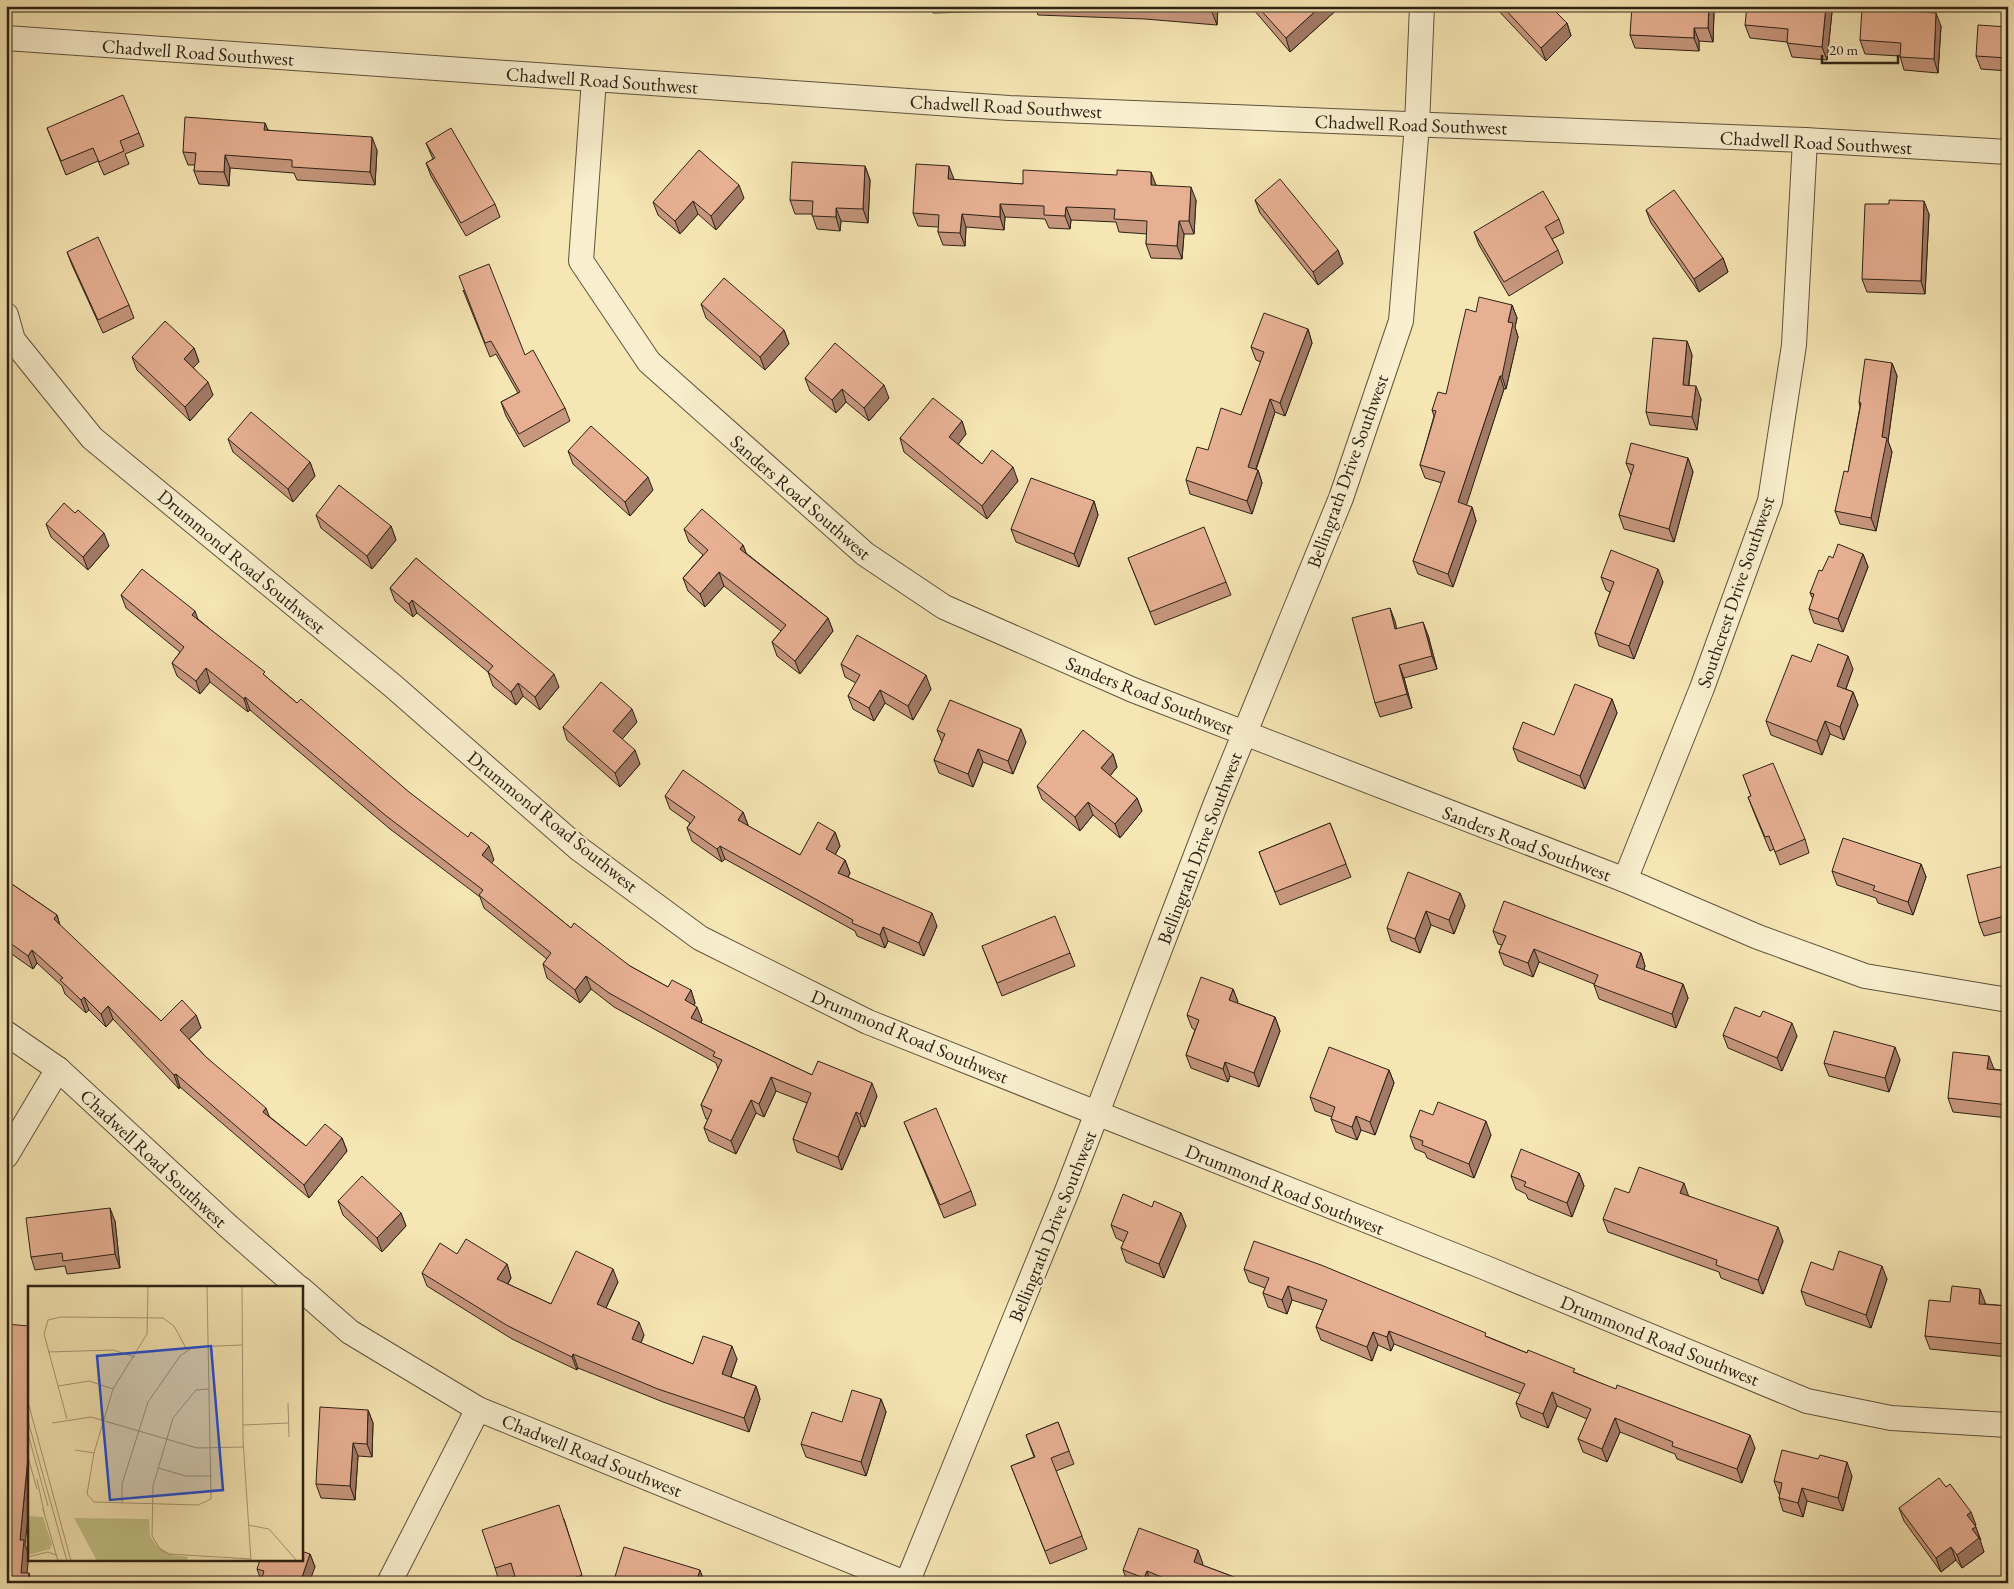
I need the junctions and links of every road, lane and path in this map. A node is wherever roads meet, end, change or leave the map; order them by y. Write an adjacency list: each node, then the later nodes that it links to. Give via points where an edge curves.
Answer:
1 (1422, 6): 4 (street, Bellingrath Drive Southwest)
2 (6, 38): 3 (street, Chadwell Road Southwest)
3 (594, 79): 4 (street, Chadwell Road Southwest, via 1009,108); 9 (street, Sanders Road Southwest, via 581,261 649,362 865,554 944,607 1133,690)
4 (1417, 125): 5 (street, Chadwell Road Southwest); 9 (street, Bellingrath Drive Southwest, via 1401,321 1341,498)
5 (1804, 140): 6 (street, Chadwell Road Southwest); 10 (street, Southcrest Drive Southwest, via 1794,345 1770,501 1702,688)
6 (2008, 152)
7 (6, 314): 8 (street, Drummond Road Southwest)
8 (10, 342): 14 (street, Drummond Road Southwest, via 92,438 393,686 578,848 700,938 868,1022)
9 (1244, 733): 10 (street, Sanders Road Southwest); 14 (street, Bellingrath Drive Southwest)
10 (1625, 880): 11 (street, Sanders Road Southwest, via 1758,937 1865,976)
11 (2008, 1000)
12 (6, 1033): 13 (street, Chadwell Road Southwest)
13 (58, 1069): 15 (street); 16 (street, Chadwell Road Southwest)
14 (1096, 1114): 19 (street, Drummond Road Southwest, via 1486,1268 1807,1401 1891,1418); 21 (street, Bellingrath Drive Southwest)
15 (6, 1156)
16 (297, 1286)
17 (302, 1291): 18 (street, Chadwell Road Southwest, via 350,1332)
18 (478, 1408): 20 (street); 21 (street, Chadwell Road Southwest)
19 (2008, 1425)
20 (389, 1583)
21 (906, 1583)

